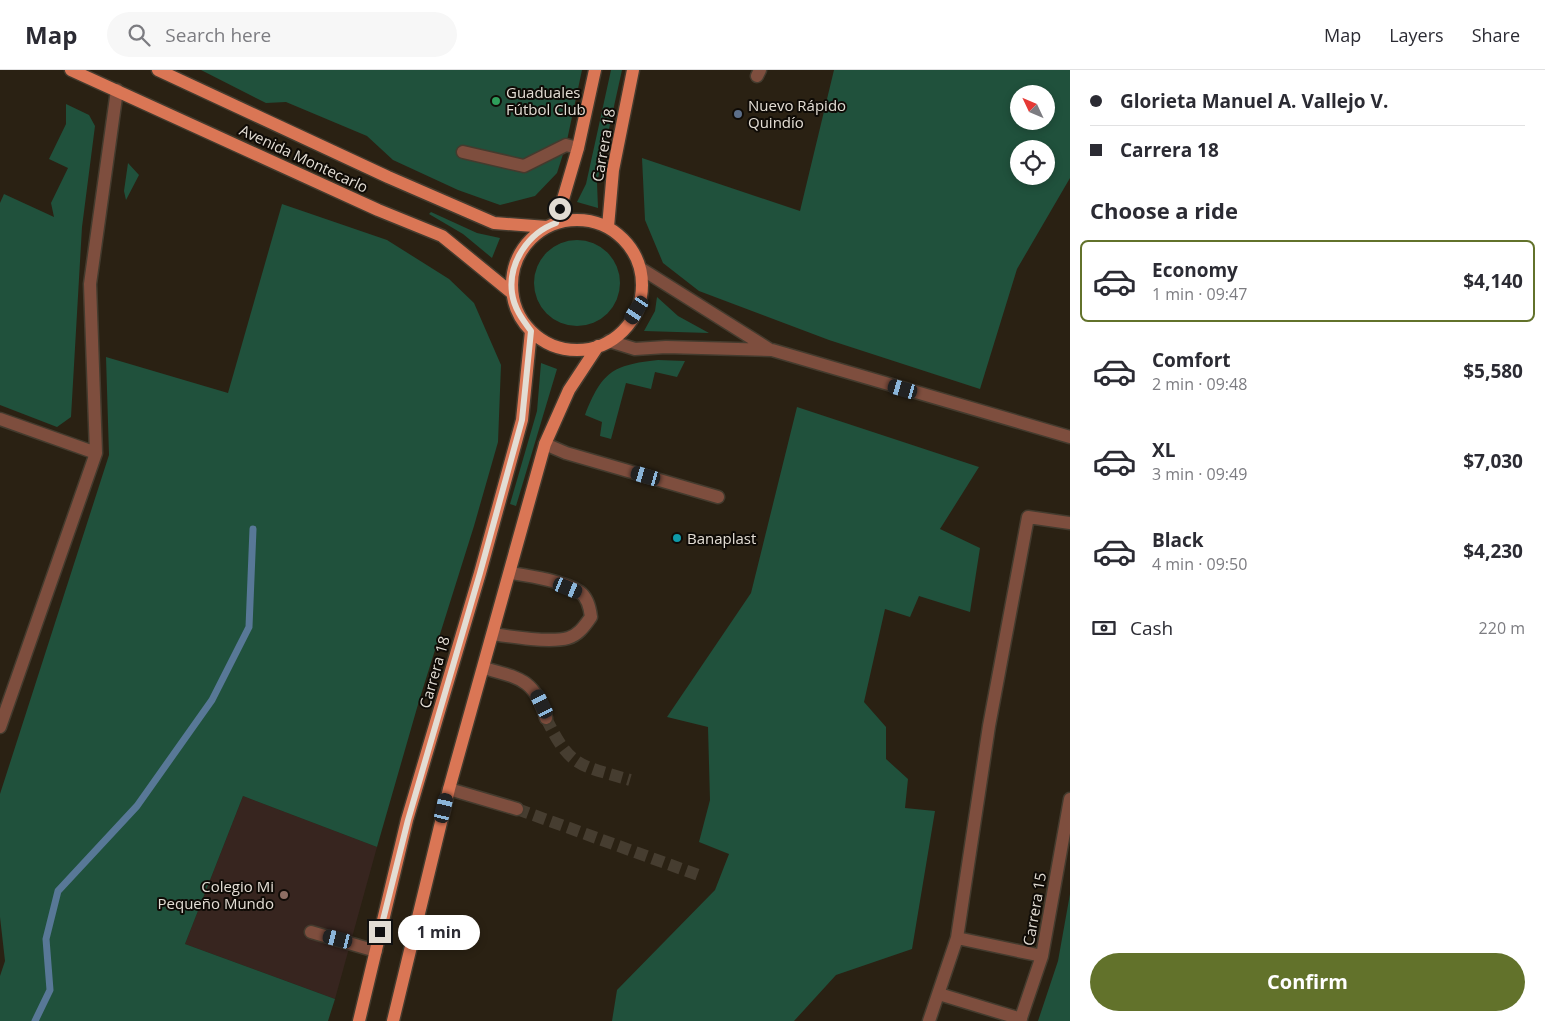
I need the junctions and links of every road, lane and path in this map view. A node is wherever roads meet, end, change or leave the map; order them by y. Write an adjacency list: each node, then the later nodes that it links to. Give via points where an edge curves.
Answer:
1 (71, 70): 5 (main road, Avenida Montecarlo)
2 (158, 70): 8 (main road, Avenida Montecarlo, via 494,223)
3 (595, 70): 6 (main road, Carrera 18)
4 (633, 70): 9 (main road, Carrera 18, via 613,170)
5 (117, 90): 11 (main road, Avenida Montecarlo, via 378,210 442,236); 18 (street, via 90,284)
6 (578, 148): 7 (street, via 566,145 524,166); 8 (main road, Carrera 18)
7 (463, 152)
8 (551, 225): 9 (main road, via 576,219); 11 (main road, via 531,239 519,254 513,273)
9 (608, 226): 10 (main road, via 631,248)
10 (640, 268): 13 (main road, via 642,289 637,310 626,328); 14 (street)
11 (512, 293): 12 (main road, via 518,313)
12 (531, 331): 13 (main road, via 551,345 574,350); 31 (main road, Carrera 18, via 522,420 408,820)
13 (604, 344): 14 (street, via 635,348); 17 (main road, via 569,390)
14 (772, 350): 16 (street)
15 (0, 419): 18 (street)
16 (1070, 437)
17 (545, 444): 19 (street); 21 (main road)
18 (96, 453): 25 (street)
19 (718, 497)
20 (1070, 524): 30 (street, via 1028,517 989,726)
21 (511, 573): 22 (main road); 22 (street, via 547,580 580,592 590,605 591,617 582,631 568,638)
22 (493, 634): 23 (main road)
23 (484, 668): 24 (street, via 528,683 536,693); 26 (main road)
24 (546, 718)
25 (0, 727)
26 (449, 789): 28 (street); 36 (main road)
27 (1070, 800): 32 (street, Carrera 15)
28 (517, 809)
29 (311, 932): 31 (street)
30 (957, 938): 32 (street); 33 (street)
31 (376, 951): 35 (main road, Carrera 18)
32 (1042, 956): 34 (street, Carrera 15)
33 (940, 994): 34 (street); 37 (street)
34 (1021, 1020)
35 (359, 1021)
36 (393, 1021)
37 (929, 1021)

